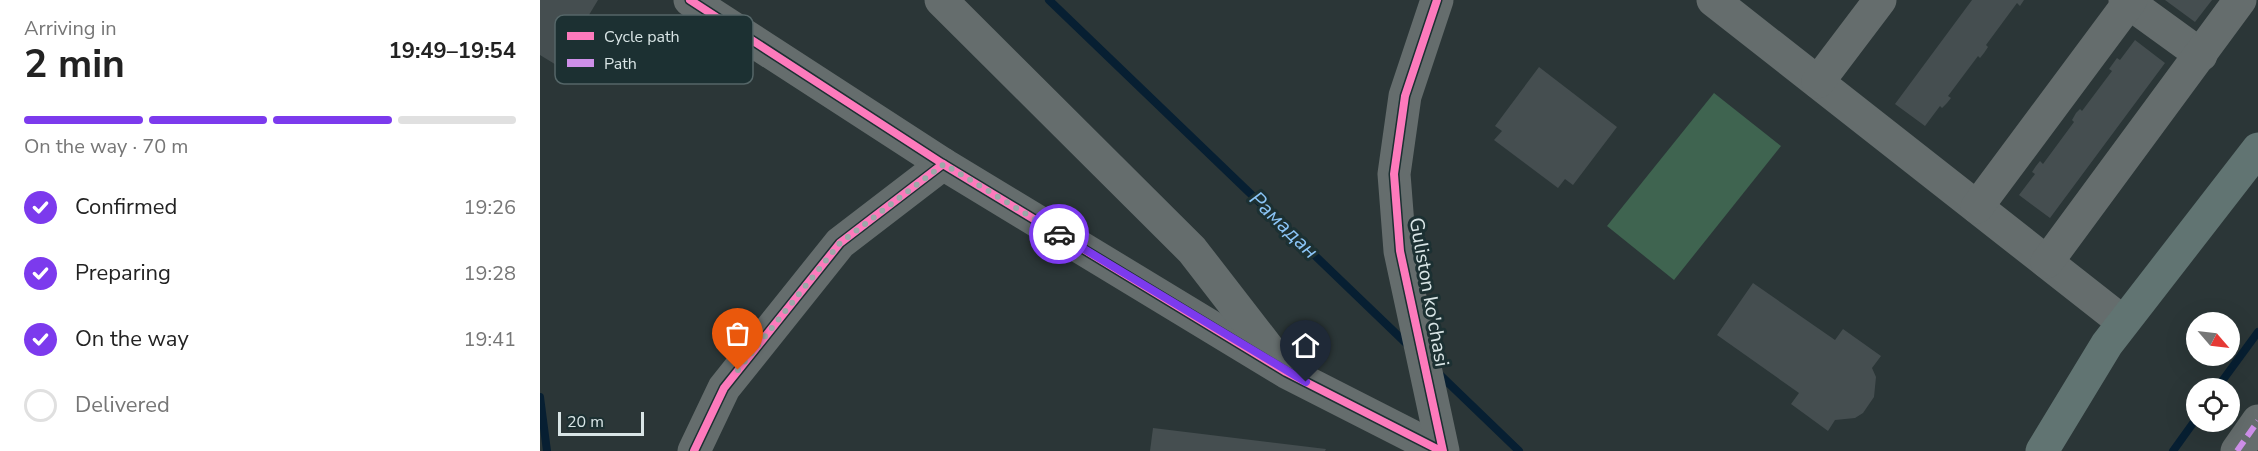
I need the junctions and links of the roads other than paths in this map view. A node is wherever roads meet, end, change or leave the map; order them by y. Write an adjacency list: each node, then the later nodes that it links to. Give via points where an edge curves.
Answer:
1 (690, 0): 8 (street)
2 (942, 0): 17 (street, via 1192,250)
3 (1437, 0): 20 (street, Guliston ko'chasi, via 1405,96 1394,174 1400,251)
4 (1713, 0): 11 (street)
5 (1880, 0): 11 (street)
6 (2240, 0): 10 (street)
7 (2128, 1): 10 (street); 14 (street)
8 (713, 15)
9 (753, 41): 13 (street)
10 (2201, 55): 15 (street)
11 (1818, 82): 14 (street)
12 (2258, 149): 16 (main road)
13 (944, 164): 17 (street); 19 (street, via 840,243 723,388)
14 (1977, 207): 15 (street)
15 (2047, 262): 16 (street)
16 (2123, 322): 21 (main road)
17 (1286, 372): 20 (street)
18 (2258, 421): 22 (street)
19 (694, 451)
20 (1442, 451)
21 (2042, 451)
22 (2237, 451)

